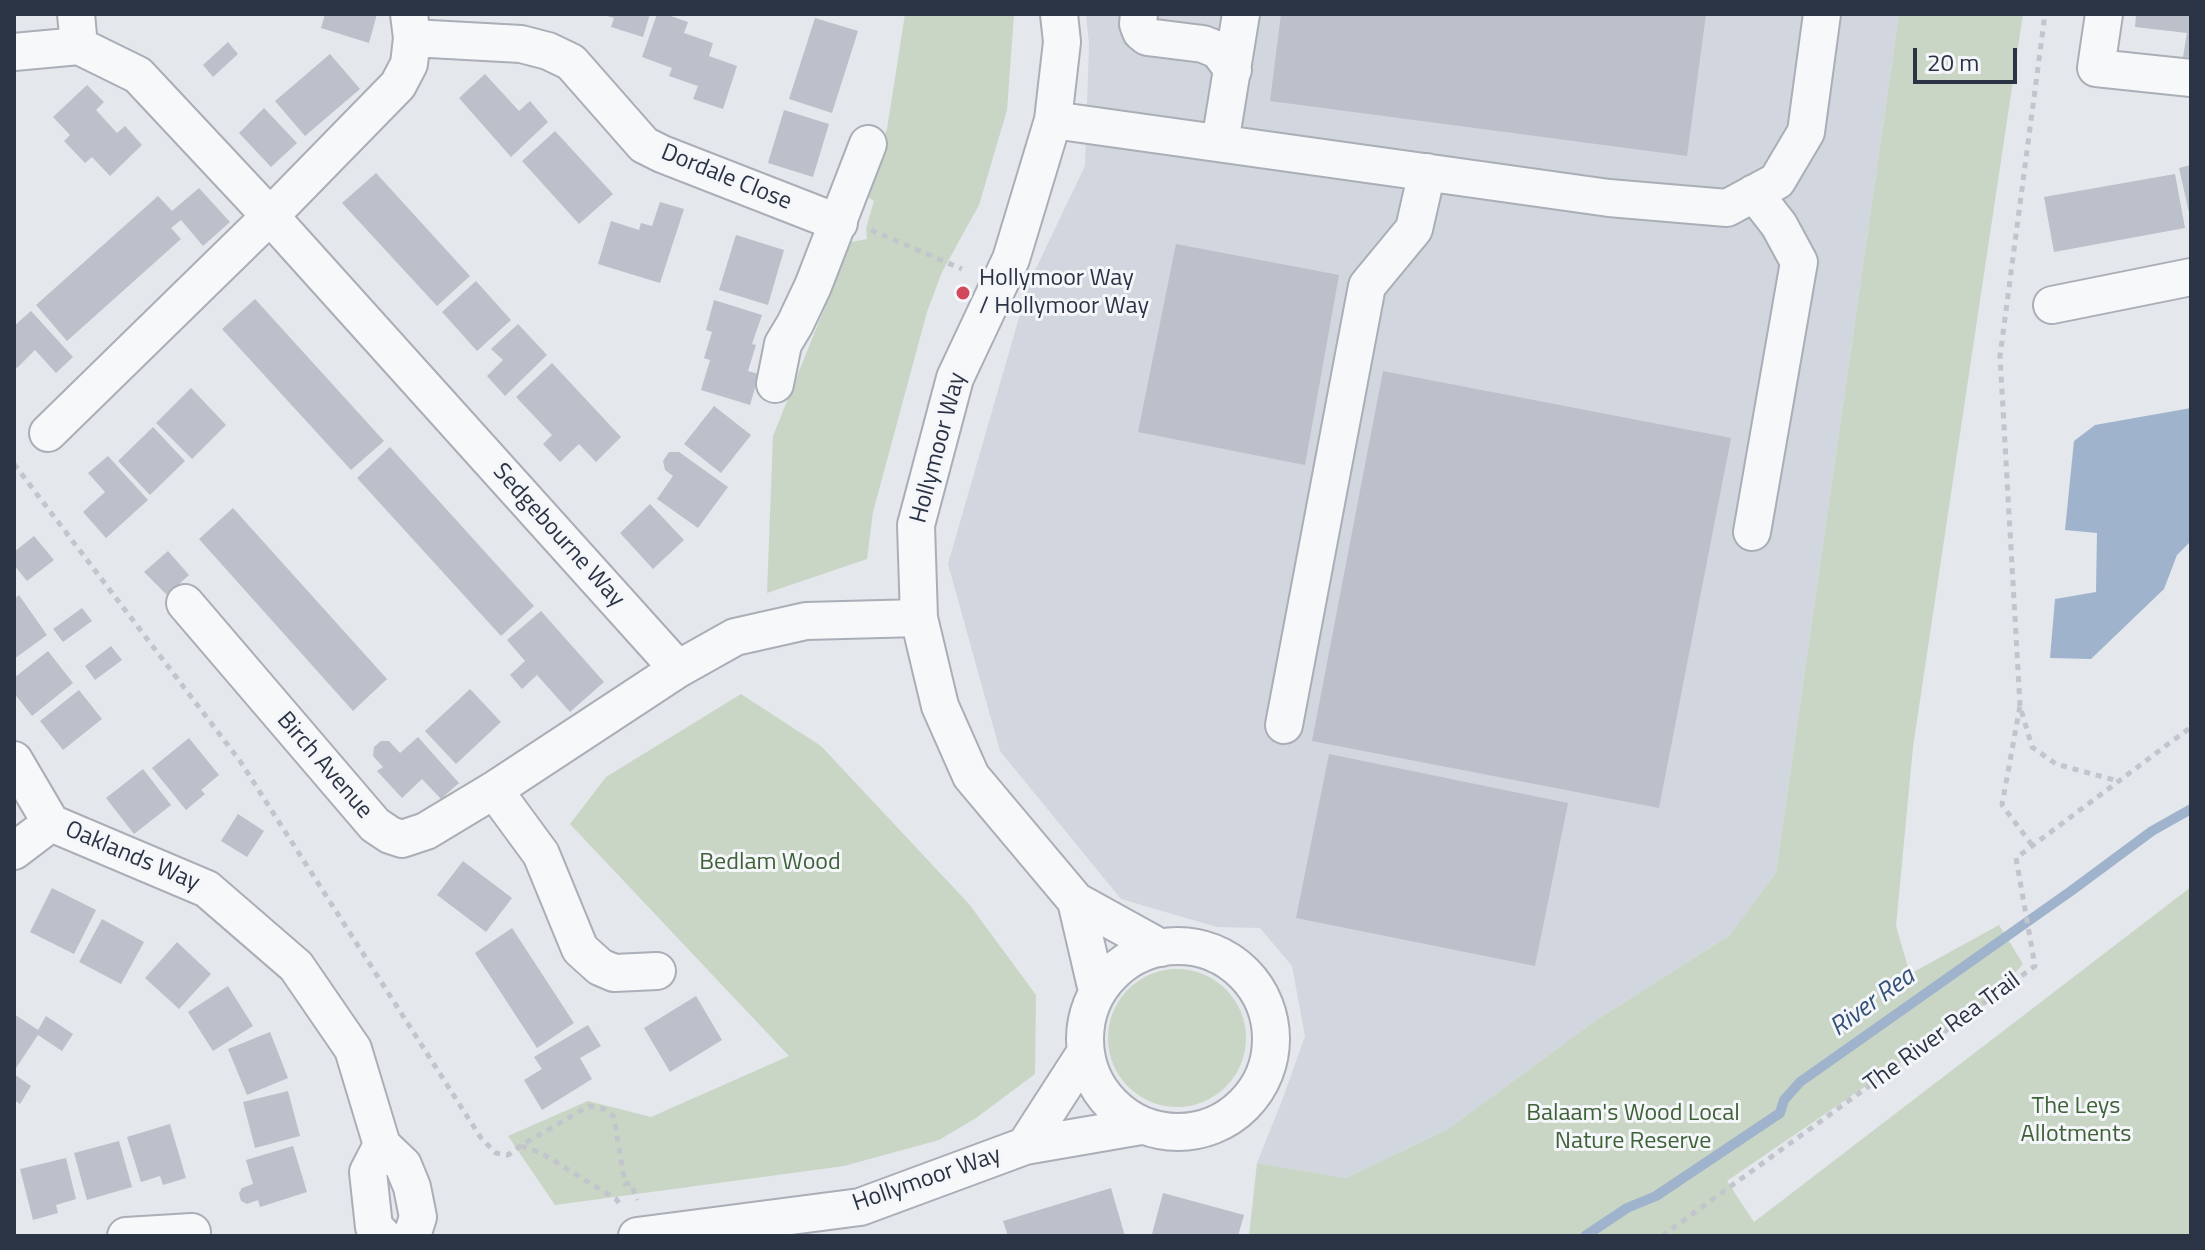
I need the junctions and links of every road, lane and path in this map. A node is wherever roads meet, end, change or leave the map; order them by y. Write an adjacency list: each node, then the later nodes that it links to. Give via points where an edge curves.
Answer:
1 (1059, 14): 12 (street, Hollymoor Way, via 1062,42)
2 (1139, 14): 10 (street, via 1138,24 1147,37 1203,44 1218,50)
3 (1241, 14): 10 (street)
4 (1822, 14): 16 (street, via 1806,132 1777,181)
5 (2045, 14): 29 (path, via 2000,356)
6 (2104, 14): 11 (street, via 2096,68)
7 (411, 26): 17 (street, via 409,64 398,85); 18 (street, Dordale Close, via 548,51 571,62 644,145)
8 (77, 30): 9 (street, Sedgebourne Way); 17 (street, Sedgebourne Way, via 138,75)
9 (14, 52)
10 (1233, 70): 13 (street)
11 (2191, 78)
12 (1053, 120): 13 (street); 27 (street, Hollymoor Way, via 1011,259 955,378 947,407 916,525)
13 (1220, 143): 15 (street)
14 (868, 144): 18 (street)
15 (1427, 172): 16 (street, via 1609,198 1727,208); 30 (street, via 1414,229 1367,286)
16 (1754, 193): 25 (street, via 1799,262)
17 (270, 216): 23 (street); 28 (street, Sedgebourne Way)
18 (839, 223): 19 (path, via 866,228); 22 (street, via 783,344)
19 (962, 269)
20 (2191, 277): 21 (street)
21 (2052, 305)
22 (775, 384)
23 (48, 433)
24 (14, 464): 47 (path, via 240,761 481,1138 496,1153 508,1155)
25 (1752, 532)
26 (185, 603): 34 (street, Birch Avenue, via 375,825 390,835 402,839 426,831)
27 (919, 618): 28 (street, via 806,621 735,637); 38 (street, Hollymoor Way, via 940,706 971,776)
28 (678, 669): 34 (street, Birch Avenue)
29 (2020, 706): 33 (path, via 2032,747 2056,764); 36 (path, via 2002,805)
30 (1284, 725)
31 (2191, 727): 33 (path, The River Rea Trail)
32 (14, 760): 35 (street, Oaklands Way)
33 (2118, 781): 36 (path, The River Rea Trail)
34 (494, 790): 42 (street, via 541,854 580,949 614,973)
35 (51, 823): 37 (street); 46 (street, Oaklands Way, via 207,889 296,966 353,1049)
36 (2032, 845): 55 (path, The River Rea Trail, via 2016,858 2035,966)
37 (14, 851)
38 (1076, 901): 39 (street, Hollymoor Way); 43 (street, Hollymoor Way)
39 (1161, 948): 41 (street, via 1177,945); 43 (street, via 1118,967)
40 (1258, 952): 41 (street)
41 (1220, 956): 45 (street, via 1273,1003 1266,1071 1251,1098 1230,1118 1202,1130 1172,1133)
42 (657, 971)
43 (1097, 991): 44 (street, via 1086,1021)
44 (1085, 1053): 45 (street, via 1095,1083 1115,1108); 48 (street, Hollymoor Way)
45 (1141, 1126): 48 (street, Hollymoor Way)
46 (382, 1145): 53 (street, via 368,1172 374,1227); 54 (street, via 403,1165 412,1187 418,1217)
47 (520, 1146): 50 (path, via 541,1153 616,1199); 50 (path, via 589,1106 604,1109 614,1117 625,1184 631,1183 641,1214)
48 (1025, 1146): 49 (street, Hollymoor Way)
49 (862, 1221): 50 (street, Hollymoor Way)
50 (636, 1229)
51 (192, 1232): 52 (street)
52 (126, 1236)
53 (383, 1236)
54 (412, 1236)
55 (1662, 1236)

